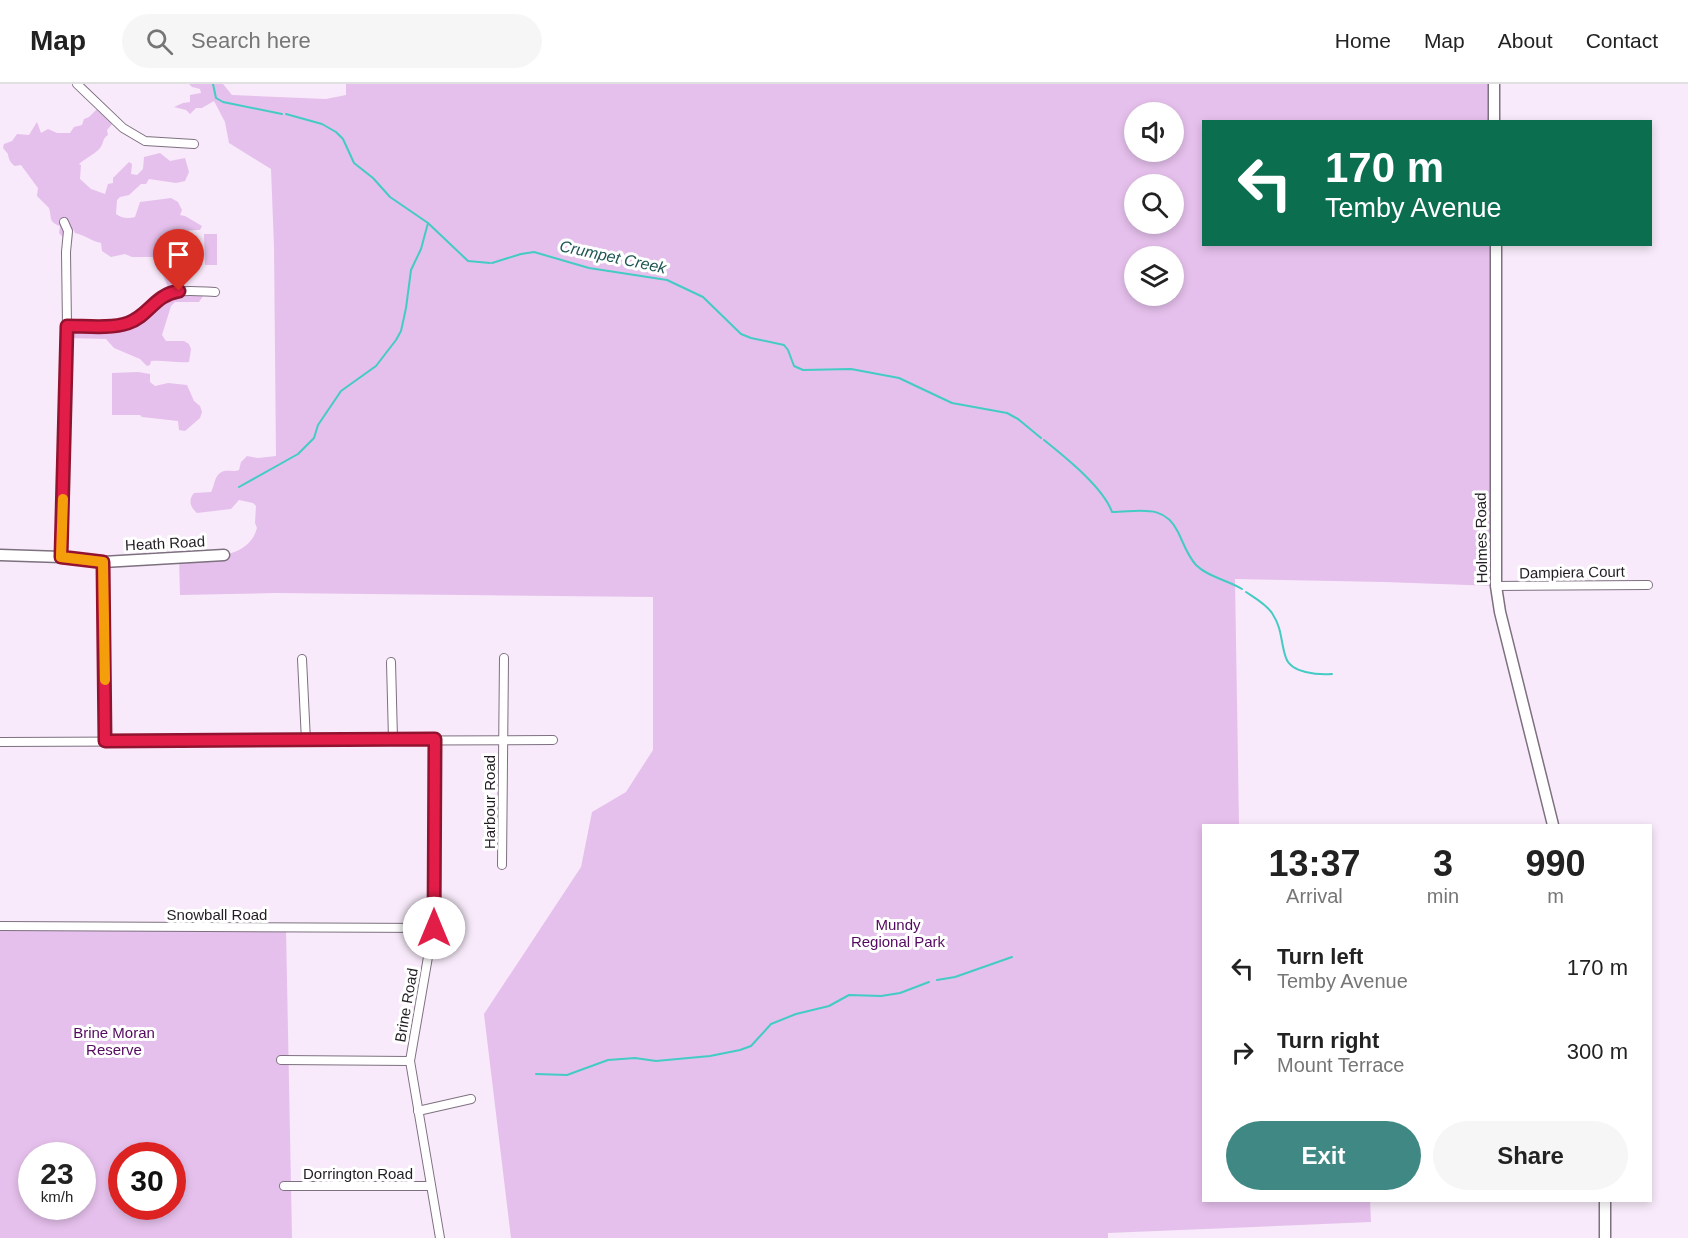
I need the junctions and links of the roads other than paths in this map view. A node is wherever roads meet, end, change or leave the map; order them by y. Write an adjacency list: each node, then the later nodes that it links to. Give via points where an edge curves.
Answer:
1 (77, 84): 4 (street, via 123,128 145,141)
2 (1494, 84): 3 (street)
3 (1494, 120)
4 (194, 144)
5 (64, 222): 8 (street, via 69,231)
6 (1496, 246): 14 (street, Holmes Road)
7 (215, 292): 8 (street, via 169,293 140,316 115,326)
8 (67, 326): 11 (street)
9 (0, 555): 11 (street, Heath Road)
10 (224, 555): 12 (street, Heath Road)
11 (61, 557): 12 (street, Heath Road)
12 (103, 562): 22 (street)
13 (1648, 585): 14 (street, Dampiera Court)
14 (1496, 586): 25 (street, Holmes Road)
15 (504, 658): 20 (street, Harbour Road)
16 (302, 659): 23 (street)
17 (391, 662): 18 (street)
18 (393, 739): 19 (street); 23 (street)
19 (435, 739): 20 (street); 28 (street, Brine Road)
20 (503, 739): 21 (street); 26 (street, Harbour Road)
21 (553, 740)
22 (105, 741): 23 (street); 24 (street)
23 (306, 741)
24 (0, 742)
25 (1553, 824)
26 (502, 865)
27 (0, 926): 28 (street, Snowball Road)
28 (434, 928): 30 (street, Brine Road)
29 (281, 1060): 30 (street)
30 (410, 1061): 32 (street, Brine Road)
31 (471, 1099): 32 (street)
32 (418, 1111): 34 (street, Brine Road)
33 (284, 1186): 34 (street, Dorrington Road)
34 (431, 1186): 36 (street, Brine Road)
35 (1605, 1202): 37 (street)
36 (440, 1238)
37 (1605, 1238)

